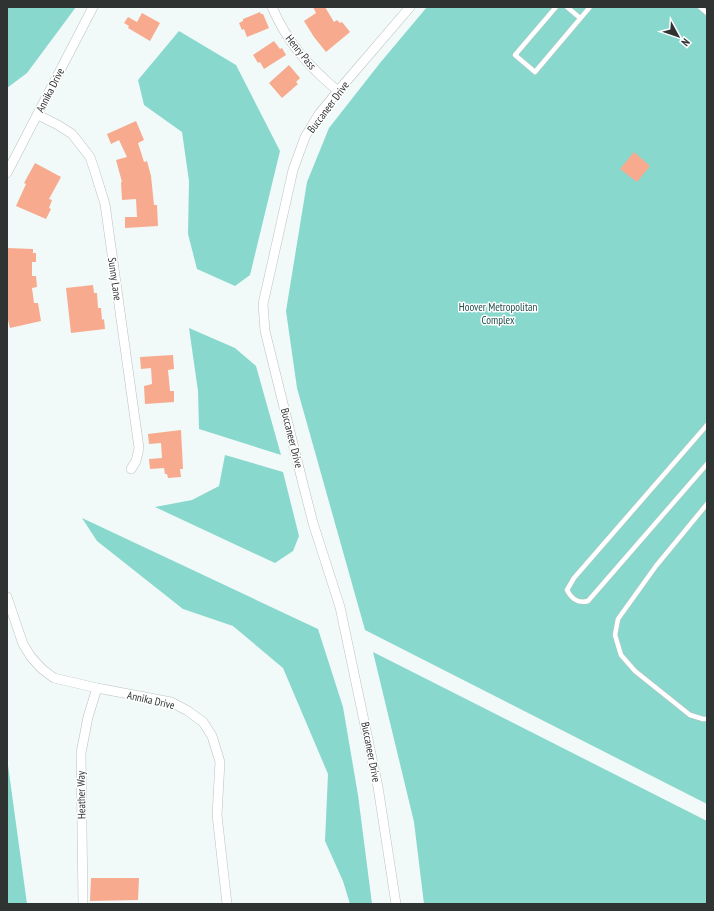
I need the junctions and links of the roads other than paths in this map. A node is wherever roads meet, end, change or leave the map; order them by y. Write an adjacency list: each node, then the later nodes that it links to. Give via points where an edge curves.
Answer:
1 (93, 7): 11 (street, Annika Drive)
2 (272, 7): 10 (street, Henry Pass, via 288,39 307,63)
3 (410, 7): 10 (street, Buccaneer Drive)
4 (556, 7): 9 (lane, via 515,55 535,72)
5 (567, 7): 9 (lane)
6 (590, 7): 9 (lane)
7 (700, 7): 8 (lane)
8 (707, 13)
9 (580, 18)
10 (338, 91): 22 (street, Buccaneer Drive, via 305,137 293,170 263,304 265,331 305,492 340,607 376,780)
11 (38, 115): 12 (street, Annika Drive); 15 (street, Sunny Lane, via 72,134 82,146 90,157 105,204 139,448 139,454)
12 (7, 173)
13 (707, 425): 14 (lane, via 574,578 567,590 569,595 575,600 588,601)
14 (707, 464)
15 (131, 469)
16 (707, 504): 19 (lane, via 656,566 618,619 615,635 621,655 635,671 690,715)
17 (7, 597): 18 (street, Annika Drive, via 23,644 31,657 54,678)
18 (97, 688): 20 (street, Heather Way, via 81,753); 21 (street, Annika Drive, via 171,702 203,722 212,736 220,762 217,815)
19 (707, 719)
20 (83, 904)
21 (227, 904)
22 (396, 904)

